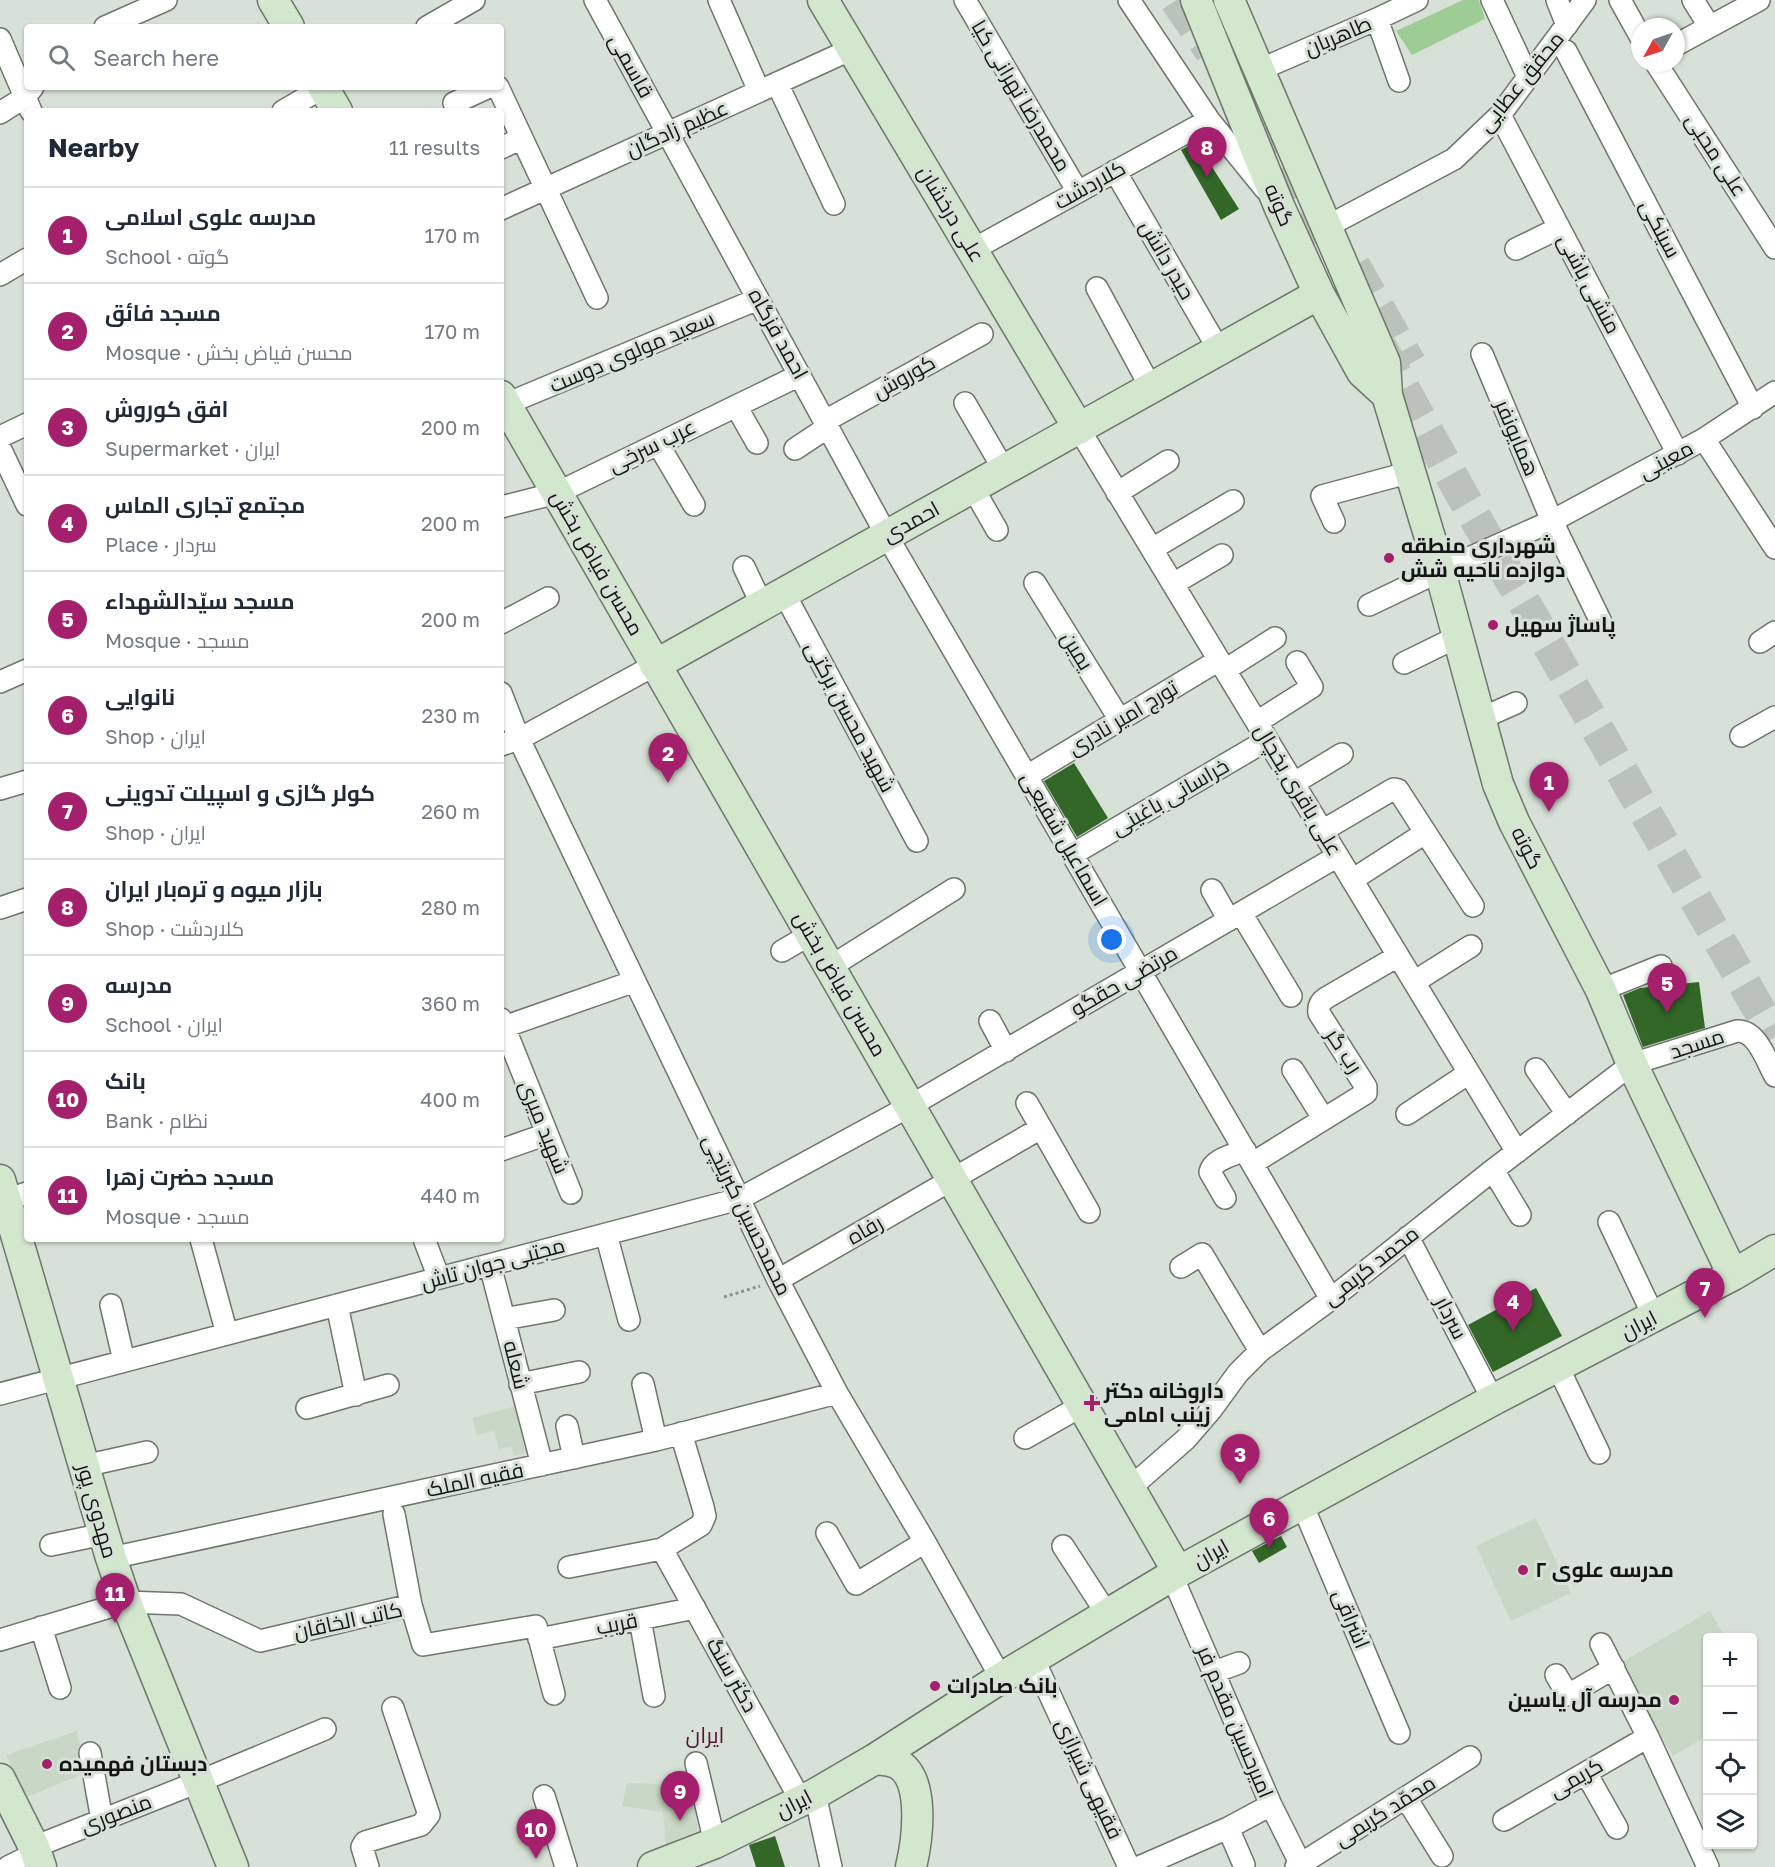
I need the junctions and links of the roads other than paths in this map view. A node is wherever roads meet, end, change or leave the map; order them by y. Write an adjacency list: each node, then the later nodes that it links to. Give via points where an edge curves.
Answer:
1 (166, 0): 19 (street)
2 (273, 0): 22 (street)
3 (474, 0): 23 (street)
4 (595, 0): 47 (street, قاسمی)
5 (719, 0): 35 (street)
6 (823, 0): 28 (street, علی درخشان)
7 (965, 0): 52 (street, محمدرضا تهرانی کیا)
8 (1129, 0): 46 (street)
9 (1196, 0): 54 (street, گوته)
10 (1229, 0): 30 (street, گوته)
11 (1417, 0): 18 (street, طاهریان)
12 (1492, 0): 32 (street)
13 (1557, 0): 24 (street)
14 (1585, 0): 24 (street, محقق عطایی)
15 (1620, 0): 20 (street)
16 (1693, 0): 25 (street)
17 (1760, 0): 25 (street)
18 (1377, 19): 30 (street, طاهریان); 33 (street)
19 (141, 20): 21 (street)
20 (1631, 20)
21 (120, 24)
22 (287, 24)
23 (432, 24)
24 (1567, 25): 32 (street, محقق عطایی)
25 (1709, 26): 27 (street)
26 (0, 39): 34 (street)
27 (1685, 40)
28 (852, 49): 35 (street, عظیم زادگان); 60 (street, علی درخشان)
29 (1566, 51): 79 (street, سینکی)
30 (1259, 70): 56 (street, گوته)
31 (1662, 72): 58 (street, علی محبی)
32 (1528, 77): 45 (street, محقق عطایی)
33 (1399, 81)
34 (24, 86)
35 (768, 87): 47 (street, عظیم زادگان); 53 (street)
36 (318, 90): 42 (street)
37 (325, 90): 43 (street)
38 (482, 90): 41 (street)
39 (499, 90): 48 (street)
40 (30, 98): 44 (street)
41 (454, 103)
42 (287, 108)
43 (335, 108)
44 (0, 113)
45 (1500, 115): 56 (street, محقق عطایی, via 1454,159); 57 (street, منشی باشی)
46 (1209, 120): 50 (street, کلاردشت); 54 (street)
47 (668, 133): 51 (street, عظیم زادگان); 65 (street, احمد فزگاه)
48 (522, 138): 49 (street); 51 (street)
49 (504, 147)
50 (1115, 171): 52 (street, کلاردشت); 69 (street, حیدر دانش)
51 (546, 189): 55 (street, عظیم زادگان); 64 (street)
52 (1078, 192): 60 (street, کلاردشت)
53 (834, 204)
54 (1279, 206): 67 (street, گوته)
55 (504, 208)
56 (1326, 227): 66 (street, گوته)
57 (1560, 228): 59 (street); 89 (street, منشی باشی)
58 (1775, 248)
59 (1516, 249)
60 (972, 250): 82 (street, علی درخشان)
61 (24, 261): 62 (street)
62 (0, 275)
63 (1097, 288): 72 (street)
64 (597, 298)
65 (758, 299): 71 (street, احمد فزگاه); 75 (street, سعید مولوی دوست)
66 (1359, 302): 67 (street, احمدی, via 1348,314); 74 (street, گوته, via 1385,363)
67 (1325, 305): 69 (street, احمدی); 74 (street, گوته, via 1362,372)
68 (982, 334): 80 (street, کوروش)
69 (1220, 350): 72 (street, احمدی)
70 (1482, 354): 100 (street, همایونفر)
71 (800, 375): 78 (street, عرب سرخی); 80 (street, احمد فزگاه)
72 (1151, 388): 82 (street, احمدی)
73 (1775, 392): 79 (street, معینی)
74 (1387, 395): 92 (street, گوته)
75 (504, 400)
76 (504, 402): 94 (street, محسن فیاض بخش)
77 (964, 403): 91 (street)
78 (736, 406): 85 (street); 86 (street, عرب سرخی)
79 (1753, 408): 84 (street, معینی)
80 (827, 424): 88 (street, کوروش); 103 (street, احمد فزگاه)
81 (24, 425): 83 (street)
82 (1079, 429): 91 (street, احمدی); 95 (street, علی باقری یخچال)
83 (0, 437)
84 (1704, 439): 89 (street, معینی); 104 (street)
85 (757, 443)
86 (658, 444): 94 (street, عرب سرخی); 98 (street)
87 (0, 448): 96 (street)
88 (795, 449)
89 (1678, 454): 100 (street, معینی)
90 (1168, 461): 95 (street)
91 (1004, 471): 93 (street, احمدی)
92 (1411, 472): 101 (street, via 1323,496); 108 (street, گوته)
93 (973, 488): 102 (street); 103 (street, احمدی)
94 (557, 493): 99 (street, عرب سرخی); 120 (street, محسن فیاض بخش)
95 (1117, 493): 105 (street, علی باقری یخچال)
96 (24, 499)
97 (1233, 501): 105 (street)
98 (694, 505)
99 (504, 506)
100 (1552, 521): 108 (street, معینی); 115 (street, همایونفر)
101 (1334, 522)
102 (997, 530)
103 (887, 536): 112 (street, احمدی); 133 (street, اسماعیل شفیعی)
104 (1775, 548)
105 (1152, 549): 110 (street, علی باقری یخچال)
106 (1222, 555): 110 (street)
107 (744, 567): 112 (street, شهید محسن برکتی)
108 (1440, 571): 113 (street, معینی); 116 (street, گوته)
109 (1035, 583): 128 (street, یمین)
110 (1173, 584): 121 (street, علی باقری یخچال)
111 (548, 598): 114 (street)
112 (773, 599): 120 (street, احمدی); 139 (street, شهید محسن برکتی)
113 (1370, 605)
114 (504, 621)
115 (1601, 622)
116 (1457, 637): 119 (street); 127 (street, گوته)
117 (1275, 638): 121 (street, تورج امیر نادری)
118 (1297, 662): 129 (street, خراسانی باغینی, via 1312,687)
119 (1404, 663)
120 (655, 665): 131 (street, احمدی); 149 (street, محسن فیاض بخش)
121 (1222, 665): 128 (street, تورج امیر نادری); 129 (street, علی باقری یخچال)
122 (24, 671): 123 (street)
123 (0, 682)
124 (1516, 703): 127 (street)
125 (504, 709): 131 (street, محمدحسین کبریتچی)
126 (1775, 717): 130 (street)
127 (1480, 719): 158 (street, گوته, via 1498,784 1514,822)
128 (1120, 720): 133 (street, تورج امیر نادری)
129 (1262, 731): 135 (street, علی باقری یخچال); 140 (street, خراسانی باغینی)
130 (1741, 736)
131 (510, 742): 156 (street, محمدحسین کبریتچی)
132 (1342, 754): 135 (street)
133 (1028, 776): 140 (street, اسماعیل شفیعی)
134 (24, 782): 136 (street)
135 (1293, 783): 137 (street, علی باقری یخچال)
136 (0, 789)
137 (1322, 831): 138 (street, via 1394,789); 141 (street, علی باقری یخچال)
138 (1425, 833): 142 (street); 146 (street)
139 (917, 841)
140 (1073, 854): 155 (street, اسماعیل شفیعی)
141 (1338, 856): 142 (street, علی باقری یخچال); 148 (street, مرتضی حقگو)
142 (1352, 880): 152 (street, علی باقری یخچال)
143 (954, 889): 154 (street)
144 (1212, 890): 148 (street)
145 (24, 900): 147 (street)
146 (1473, 906)
147 (0, 908)
148 (1235, 917): 155 (street, مرتضی حقگو); 159 (street)
149 (811, 934): 151 (street); 154 (street, محسن فیاض بخش)
150 (1471, 946): 157 (street)
151 (782, 951)
152 (1398, 956): 157 (street, علی باقری یخچال); 173 (street, رب گر, via 1321,1002 1319,1013 1367,1090)
153 (1661, 966): 158 (street)
154 (830, 968): 170 (street, محسن فیاض بخش)
155 (1141, 971): 163 (street, مرتضی حقگو); 178 (street, اسماعیل شفیعی)
156 (635, 981): 161 (street); 184 (street, محمدحسین کبریتچی)
157 (1414, 982): 167 (street, علی باقری یخچال)
158 (1600, 990): 164 (street, گوته)
159 (1291, 996)
160 (990, 1021): 163 (street)
161 (504, 1023)
162 (504, 1029): 175 (street, شهید میری)
163 (1006, 1051): 170 (street, مرتضی حقگو)
164 (1632, 1064): 168 (street, مسجد, via 1745,1030 1752,1035); 172 (street, محمد کریمی); 195 (street, گوته)
165 (1536, 1069): 172 (street)
166 (1293, 1070): 173 (street)
167 (1469, 1073): 171 (street); 177 (street, علی باقری یخچال)
168 (1775, 1076)
169 (1027, 1103): 174 (street)
170 (910, 1107): 180 (street, محسن فیاض بخش); 184 (street, مجتبی جوان تاش)
171 (1407, 1114)
172 (1567, 1114): 177 (street, محمد کریمی)
173 (1323, 1118): 178 (street, رب گر)
174 (1041, 1128): 180 (street, رفاه); 185 (street)
175 (547, 1134): 176 (street); 182 (street, شهید میری)
176 (504, 1149)
177 (1517, 1152): 179 (street, محمد کریمی)
178 (1249, 1156): 183 (street, رب گر, via 1211,1166 1210,1172); 198 (street, اسماعیل شفیعی)
179 (1493, 1170): 186 (street); 189 (street, محمد کریمی)
180 (952, 1180): 197 (street, رفاه); 218 (street, محسن فیاض بخش)
181 (11, 1191): 210 (street, مهدوی پور)
182 (571, 1193)
183 (1225, 1198)
184 (739, 1199): 188 (street, مجتبی جوان تاش); 197 (street, محمدحسین کبریتچی)
185 (1089, 1212)
186 (1520, 1215)
187 (1609, 1222): 202 (street)
188 (606, 1234): 193 (street, مجتبی جوان تاش); 204 (street)
189 (1408, 1237): 198 (street, محمد کریمی); 217 (street, سردار)
190 (207, 1242): 205 (street)
191 (425, 1242): 196 (street)
192 (1775, 1250): 195 (street, ایران)
193 (490, 1265): 196 (street, مجتبی جوان تاش); 203 (street, شعله)
194 (1181, 1267): 206 (street, via 1203,1254)
195 (1733, 1275): 202 (street, ایران)
196 (439, 1278): 200 (street, مجتبی جوان تاش)
197 (778, 1280): 214 (street, محمدحسین کبریتچی)
198 (1331, 1299): 206 (street, محمد کریمی)
199 (111, 1305): 207 (street)
200 (336, 1305): 205 (street, مجتبی جوان تاش); 216 (street)
201 (554, 1310): 203 (street)
202 (1654, 1317): 208 (street, ایران)
203 (504, 1319): 211 (street, شعله)
204 (629, 1320)
205 (227, 1334): 207 (street, مجتبی جوان تاش)
206 (1260, 1351): 229 (street, محمد کریمی, via 1186,1439)
207 (124, 1361): 210 (street, مجتبی جوان تاش)
208 (1558, 1367): 217 (street, ایران); 225 (street)
209 (579, 1372): 211 (street)
210 (58, 1378): 215 (street, مجتبی جوان تاش); 228 (street, مهدوی پور)
211 (520, 1384): 227 (street, شعله)
212 (643, 1384): 223 (street)
213 (388, 1386): 216 (street)
214 (837, 1393): 221 (street, فقیه الملک); 233 (street, محمدحسین کبریتچی)
215 (0, 1394)
216 (356, 1395): 219 (street)
217 (1493, 1400): 230 (street, ایران)
218 (1083, 1405): 222 (street); 229 (street, محسن فیاض بخش)
219 (307, 1408)
220 (567, 1426): 226 (street)
221 (681, 1433): 223 (street, فقیه الملک); 237 (street, via 705,1516 701,1525)
222 (1025, 1438)
223 (656, 1440): 226 (street, فقیه الملک)
224 (147, 1452): 228 (street)
225 (1599, 1453)
226 (574, 1458): 227 (street, فقیه الملک)
227 (542, 1465): 236 (street, فقیه الملک)
228 (84, 1466): 236 (street, مهدوی پور)
229 (1130, 1488): 239 (street, محسن فیاض بخش)
230 (1302, 1504): 239 (street, ایران); 260 (street, اشراقی)
231 (394, 1514): 241 (street)
232 (827, 1533): 233 (street, via 856,1584)
233 (925, 1542): 254 (street, محمدحسین کبریتچی)
234 (51, 1545): 236 (street, فقیه الملک)
235 (1063, 1545): 243 (street)
236 (107, 1546): 240 (street, مهدوی پور)
237 (662, 1549): 238 (street); 242 (street, دکتر سنگ)
238 (569, 1567)
239 (1175, 1574): 243 (street, ایران); 252 (street, امیرحسین مقدم فر)
240 (126, 1602): 241 (street, کاتب الخاقان, via 181,1604 260,1641); 245 (street); 268 (street, مهدوی پور)
241 (411, 1605): 246 (street, کاتب الخاقان, via 423,1646 536,1626)
242 (695, 1608): 244 (street, قریب); 270 (street, دکتر سنگ)
243 (1107, 1614): 249 (street, ایران)
244 (640, 1619): 246 (street, قریب); 257 (street)
245 (41, 1626): 247 (street); 255 (street)
246 (539, 1639): 256 (street)
247 (0, 1640)
248 (1601, 1644): 251 (street)
249 (1034, 1658): 254 (street, ایران); 289 (street, فقیهی شیرازی)
250 (1239, 1663): 252 (street)
251 (1614, 1668): 253 (street, via 1568,1695); 261 (street)
252 (1214, 1672): 272 (street, امیرحسین مقدم فر)
253 (1556, 1675)
254 (1001, 1678): 264 (street, ایران)
255 (60, 1688)
256 (554, 1694)
257 (654, 1696)
258 (393, 1708): 285 (street, via 429,1815 421,1825 365,1842 362,1847)
259 (325, 1729): 268 (street, منصوری)
260 (1399, 1734)
261 (1648, 1737): 266 (street, کریمی); 291 (street)
262 (90, 1752): 273 (street)
263 (1470, 1758): 271 (street, محمّد کریمی)
264 (875, 1759): 270 (street, ایران); 288 (street, via 898,1764 908,1773 918,1814)
265 (696, 1763): 277 (street)
266 (1586, 1773): 274 (street, کریمی); 276 (street)
267 (0, 1779): 278 (street)
268 (198, 1782): 273 (street, منصوری); 284 (street, مهدوی پور)
269 (544, 1796): 286 (street)
270 (808, 1797): 277 (street, ایران); 287 (street, دکتر سنگ)
271 (1406, 1798): 279 (street); 282 (street, محمّد کریمی)
272 (1271, 1805): 275 (street); 282 (street, امیرحسین مقدم فر)
273 (102, 1820): 278 (street, منصوری)
274 (1504, 1820)
275 (1228, 1828): 281 (street); 290 (street)
276 (1617, 1828)
277 (715, 1843): 280 (street, ایران)
278 (37, 1855): 283 (street, منصوری)
279 (1442, 1856)
280 (672, 1864)
281 (1244, 1865)
282 (1300, 1866)
283 (8, 1867)
284 (233, 1867)
285 (368, 1867)
286 (566, 1867)
287 (831, 1867)
288 (912, 1867)
289 (1129, 1867)
290 (1139, 1867)
291 (1708, 1867)

